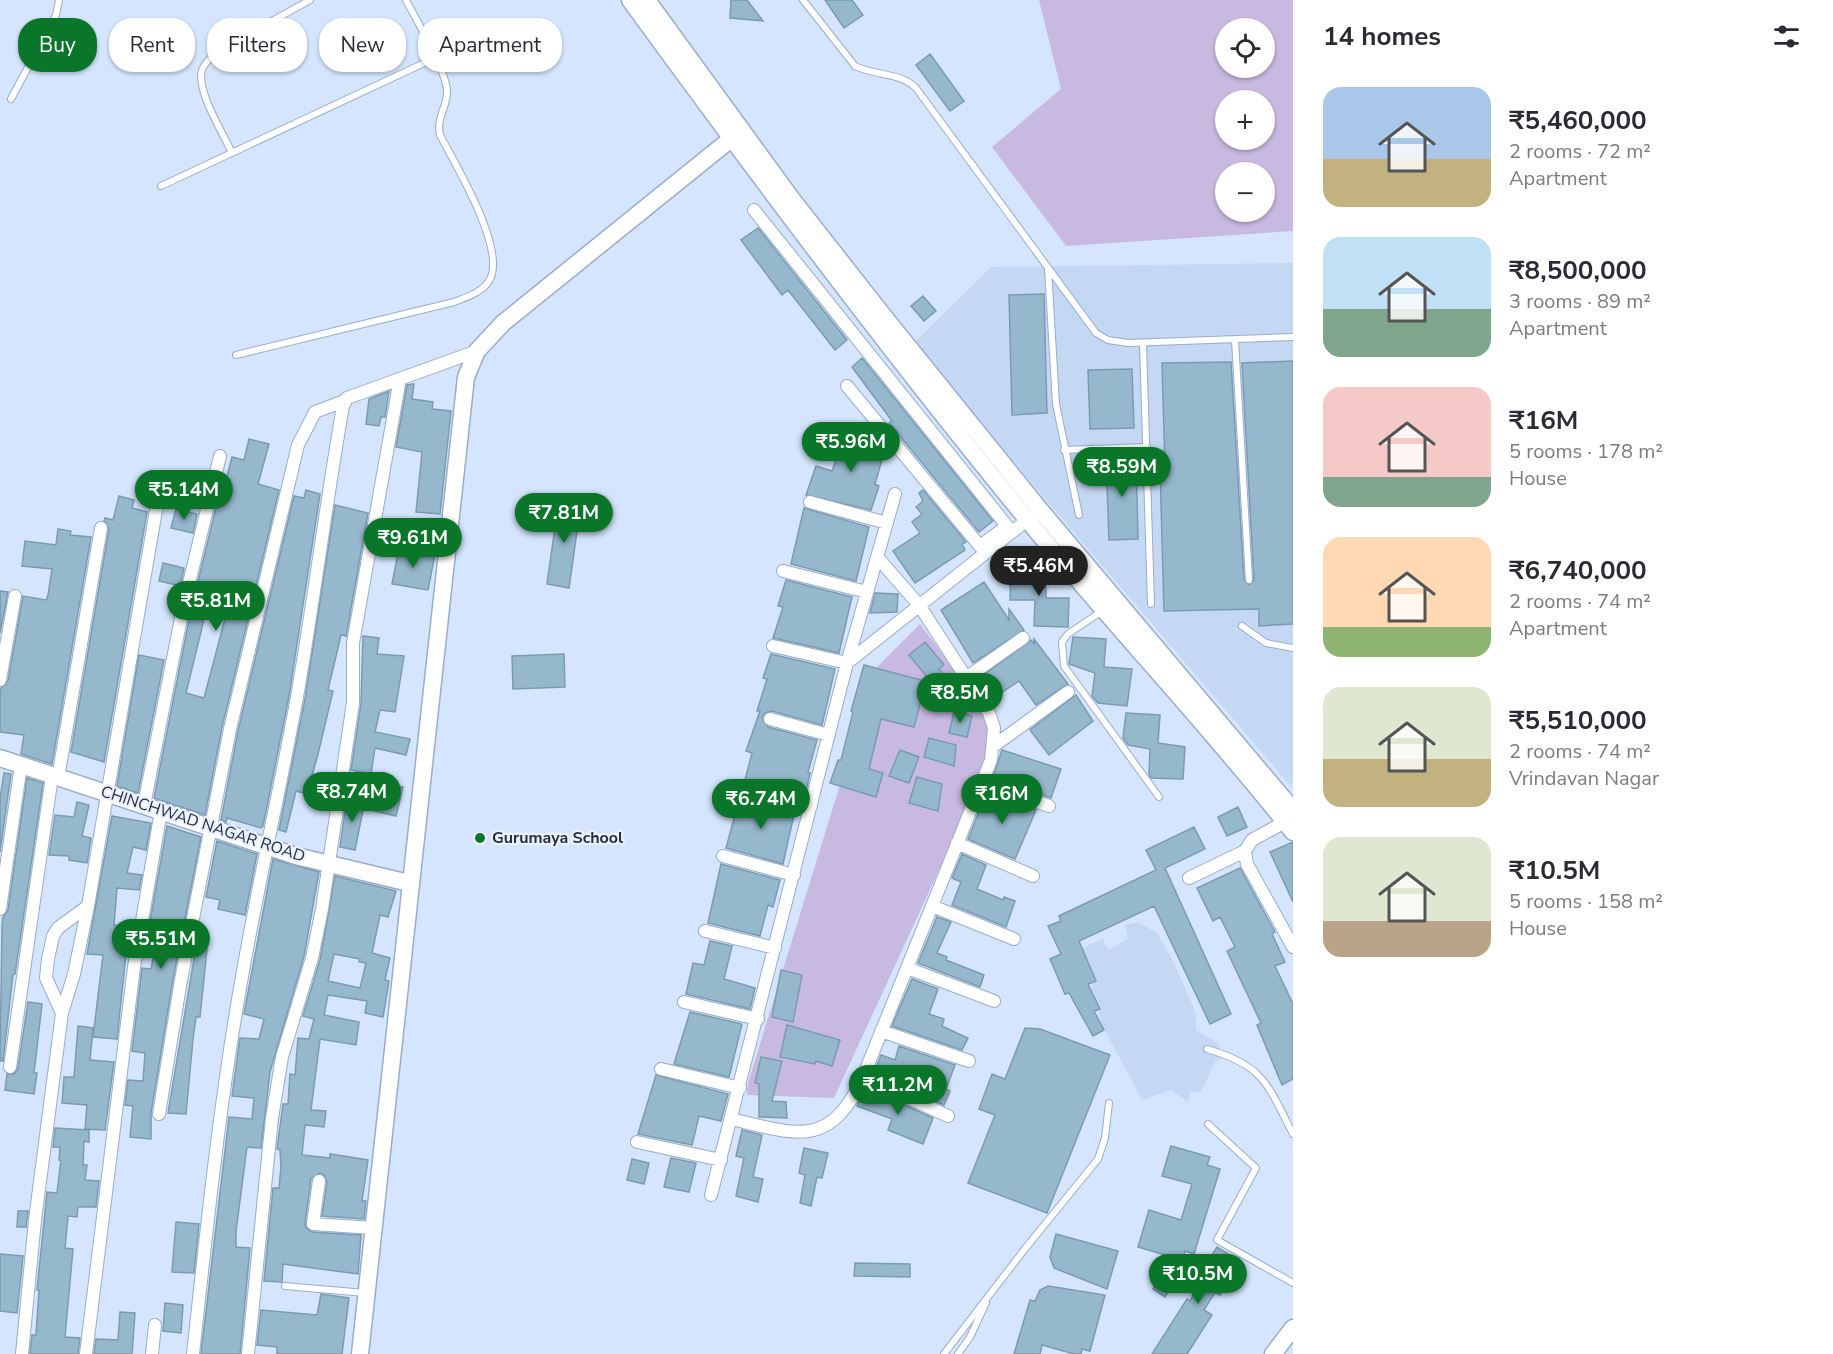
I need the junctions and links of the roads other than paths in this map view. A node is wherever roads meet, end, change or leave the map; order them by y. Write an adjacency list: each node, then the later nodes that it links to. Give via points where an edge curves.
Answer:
1 (59, 0): 10 (lane, via 56,15)
2 (309, 0): 12 (lane, via 216,52 205,64 202,89)
3 (406, 0): 7 (lane)
4 (630, 0): 11 (street)
5 (648, 0): 11 (street)
6 (803, 0): 15 (lane, via 855,66 866,72 897,76 916,88)
7 (418, 24)
8 (418, 66): 12 (lane)
9 (440, 72): 20 (lane, via 447,91 437,122 440,135 489,238 493,259 490,279 475,294 454,302)
10 (10, 99)
11 (736, 134): 19 (street, via 503,323); 30 (street, via 780,206)
12 (232, 153): 13 (lane)
13 (161, 186)
14 (754, 210): 34 (street, via 1007,526)
15 (1048, 268): 18 (lane, via 1096,333 1108,340); 25 (lane, via 1056,404)
16 (1293, 337): 17 (lane)
17 (1235, 340): 18 (lane); 37 (lane)
18 (1143, 343): 24 (lane)
19 (477, 351): 21 (street); 75 (street, via 463,395)
20 (236, 355)
21 (400, 379): 23 (street); 71 (street, via 353,643 353,703)
22 (847, 386): 34 (street)
23 (344, 401): 66 (street, via 315,412 298,445 259,600); 68 (street, via 297,696)
24 (1146, 447): 25 (lane); 40 (lane)
25 (1064, 450): 31 (lane)
26 (220, 456): 61 (street, via 183,608)
27 (160, 487): 59 (street)
28 (895, 494): 32 (street)
29 (810, 502): 32 (street)
30 (1034, 515): 34 (street); 42 (street); 65 (street)
31 (1079, 515)
32 (887, 523): 35 (street)
33 (100, 528): 56 (street)
34 (986, 546): 41 (street)
35 (878, 558): 38 (street); 41 (street)
36 (783, 571): 38 (street)
37 (1249, 580)
38 (867, 592): 47 (street)
39 (15, 596): 49 (street)
40 (1151, 604)
41 (918, 605): 47 (street); 48 (street)
42 (1105, 609): 60 (lane, via 1062,642 1064,666); 65 (street)
43 (1242, 626): 46 (lane, via 1266,643)
44 (1023, 638): 48 (street)
45 (773, 646): 47 (street)
46 (1293, 648)
47 (847, 663): 52 (street)
48 (966, 678): 53 (street, via 989,713)
49 (0, 680)
50 (1068, 692): 53 (street)
51 (770, 718): 52 (street)
52 (829, 735): 62 (street)
53 (995, 745): 57 (street)
54 (0, 758): 55 (street, CHINCHWAD NAGAR ROAD)
55 (21, 765): 56 (street, CHINCHWAD NAGAR ROAD); 78 (street)
56 (55, 777): 59 (street, CHINCHWAD NAGAR ROAD); 91 (street)
57 (982, 782): 63 (street); 67 (street)
58 (739, 787): 62 (street)
59 (108, 793): 61 (street, CHINCHWAD NAGAR ROAD); 76 (street)
60 (1158, 797)
61 (144, 805): 64 (street, CHINCHWAD NAGAR ROAD)
62 (812, 806): 72 (street)
63 (1049, 806)
64 (161, 811): 66 (street, CHINCHWAD NAGAR ROAD); 113 (street, via 134,967)
65 (1290, 821): 69 (street, via 1252,840)
66 (210, 827): 68 (street, CHINCHWAD NAGAR ROAD); 96 (street)
67 (957, 843): 73 (street); 77 (street)
68 (266, 845): 71 (street, CHINCHWAD NAGAR ROAD); 115 (street, via 218,1126)
69 (1245, 851): 74 (street); 81 (street, via 1247,864)
70 (723, 856): 72 (street)
71 (330, 864): 75 (street, CHINCHWAD NAGAR ROAD); 116 (street, via 312,958 282,1058)
72 (794, 875): 82 (street)
73 (1033, 876)
74 (1189, 878)
75 (409, 882): 105 (street)
76 (88, 906): 86 (street); 86 (street, via 58,928 50,951 46,978)
77 (932, 906): 80 (street); 83 (street)
78 (0, 909)
79 (705, 931): 82 (street)
80 (1014, 939)
81 (1293, 947)
82 (776, 948): 87 (street)
83 (907, 968): 84 (street); 88 (street)
84 (994, 1000)
85 (684, 1002): 87 (street)
86 (62, 1013): 112 (street)
87 (758, 1019): 94 (street)
88 (881, 1031): 90 (street); 93 (street)
89 (1207, 1049): 100 (lane, via 1250,1066 1263,1080)
90 (969, 1060)
91 (10, 1066)
92 (662, 1069): 94 (street)
93 (863, 1077): 97 (street); 98 (street, via 844,1110 809,1133)
94 (740, 1088): 98 (street)
95 (1110, 1103): 108 (lane, via 1098,1159)
96 (159, 1114)
97 (948, 1116)
98 (731, 1119): 102 (street)
99 (1208, 1124): 106 (lane, via 1256,1168 1217,1240)
100 (1293, 1134)
101 (637, 1142): 102 (street)
102 (721, 1160): 104 (street)
103 (319, 1181): 105 (street, via 313,1224)
104 (711, 1195)
105 (373, 1228): 109 (street)
106 (1293, 1283)
107 (285, 1286): 109 (lane)
108 (992, 1292): 118 (lane); 119 (lane)
109 (366, 1293): 117 (street)
110 (155, 1325): 114 (street)
111 (1293, 1328): 120 (street)
112 (21, 1354)
113 (86, 1354)
114 (152, 1354)
115 (193, 1354)
116 (248, 1354)
117 (360, 1354)
118 (944, 1354)
119 (957, 1354)
120 (1274, 1354)

